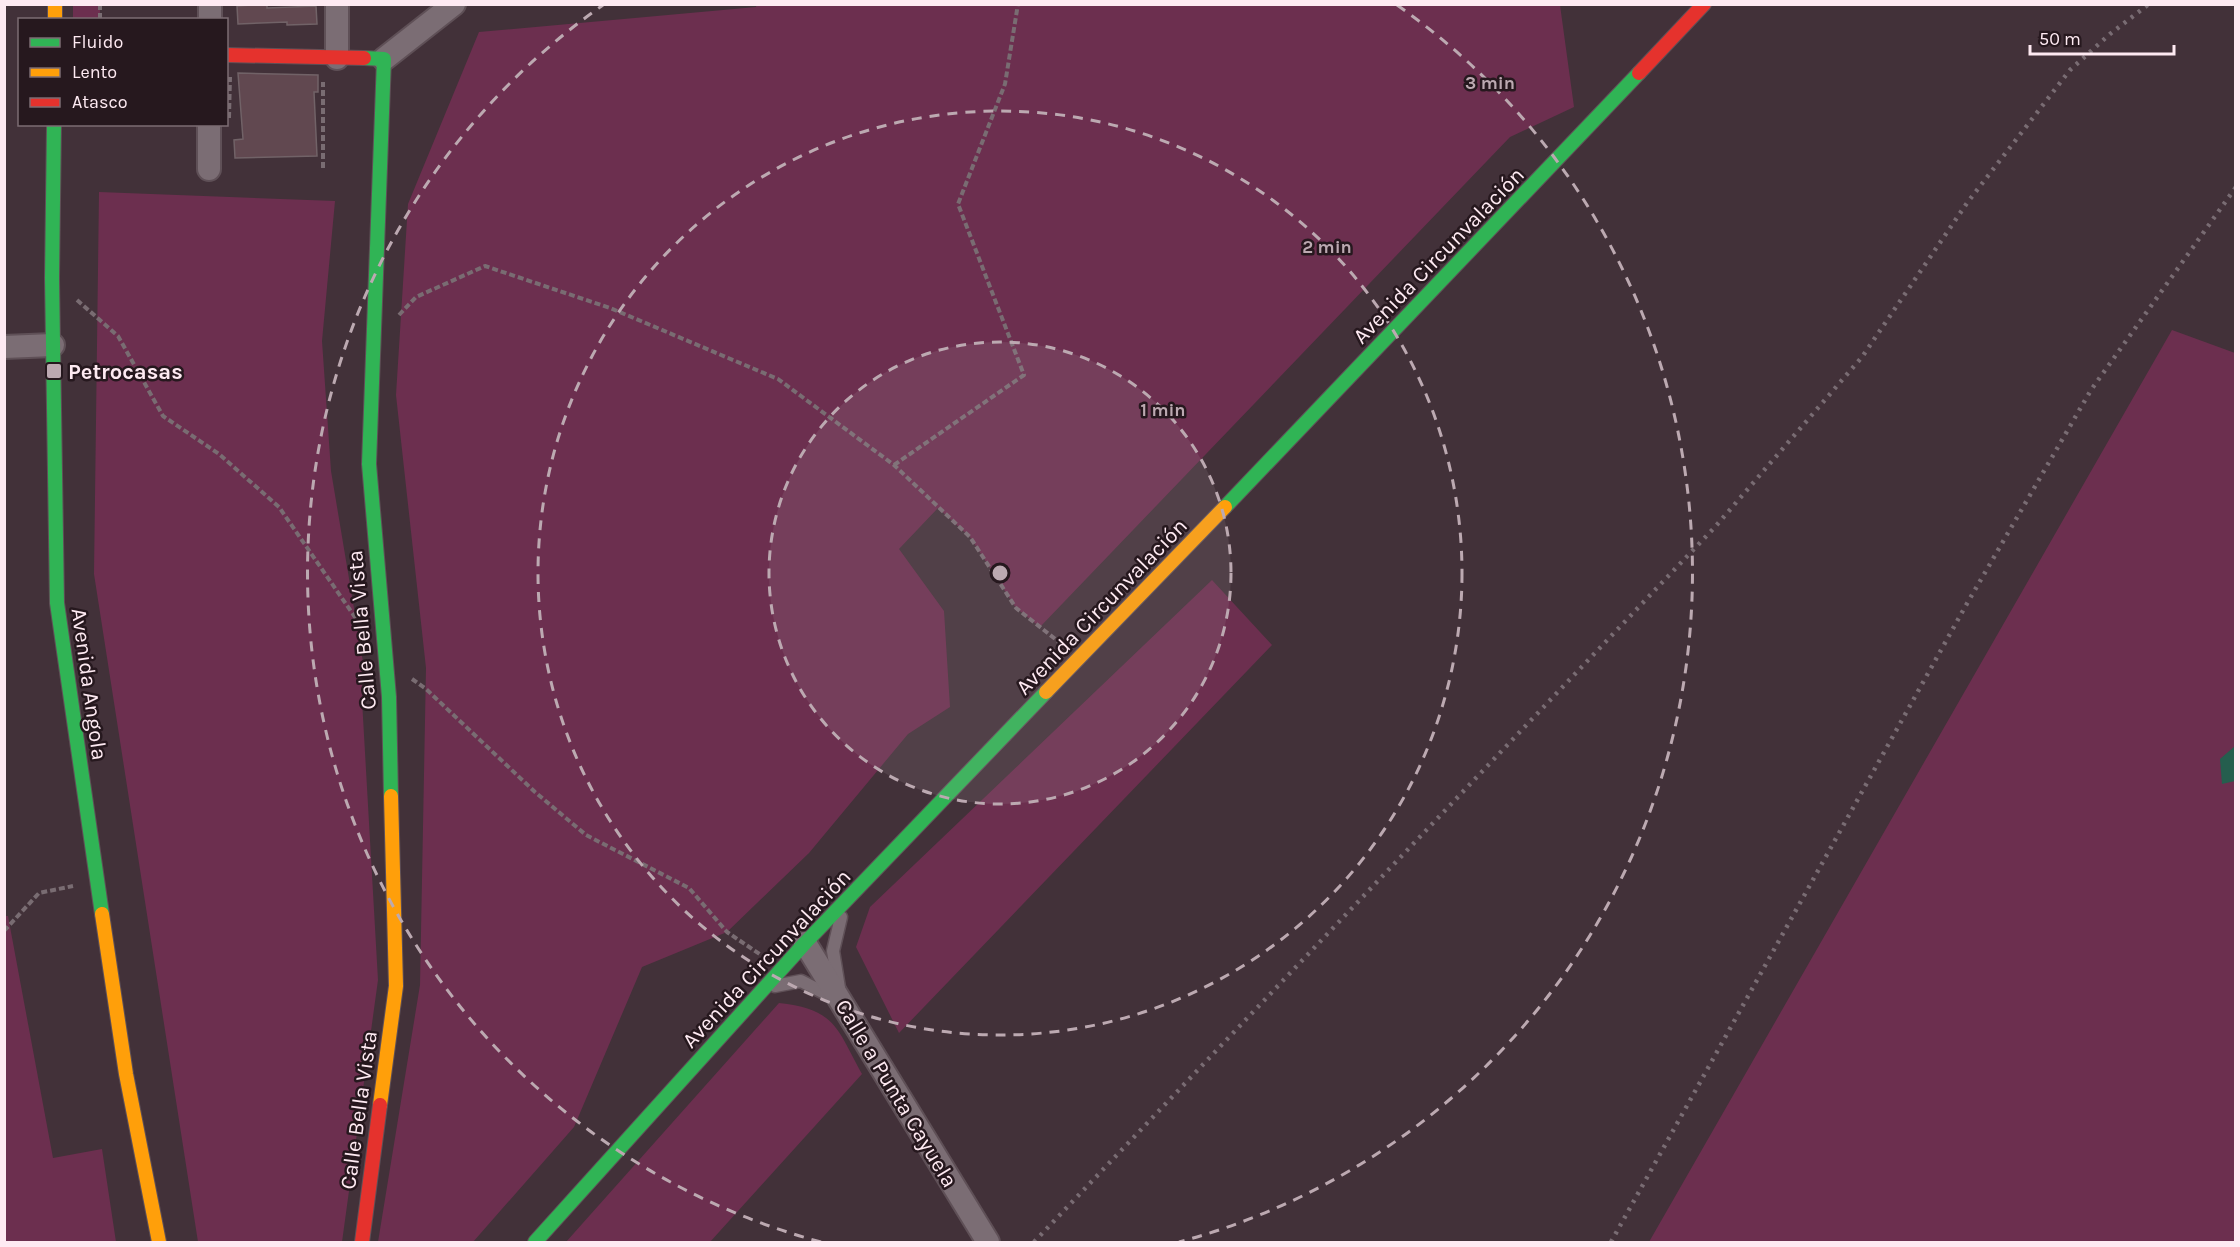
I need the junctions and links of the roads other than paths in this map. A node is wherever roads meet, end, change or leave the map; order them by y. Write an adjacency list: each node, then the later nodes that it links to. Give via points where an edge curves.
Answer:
1 (337, 4): 5 (street)
2 (454, 4): 6 (street)
3 (1704, 4): 12 (main road, Avenida Circunvalación)
4 (228, 55): 5 (main road)
5 (330, 58): 6 (main road)
6 (384, 59): 17 (main road, Calle Bella Vista, via 369,464 389,697 396,986)
7 (54, 126): 10 (main road, Avenida Angola)
8 (218, 126): 9 (street)
9 (209, 169)
10 (53, 345): 11 (street); 16 (main road, Avenida Angola, via 57,603 126,1074)
11 (4, 347)
12 (845, 902): 13 (main road, Avenida Circunvalación); 15 (lane, via 833,951)
13 (805, 943): 14 (main road, Avenida Circunvalación); 15 (street, Calle a Punta Cayuela)
14 (766, 987): 15 (lane, via 801,981); 18 (main road, Avenida Circunvalación)
15 (841, 1001): 19 (street, Calle a Punta Cayuela)
16 (159, 1242)
17 (362, 1242)
18 (535, 1242)
19 (988, 1242)

